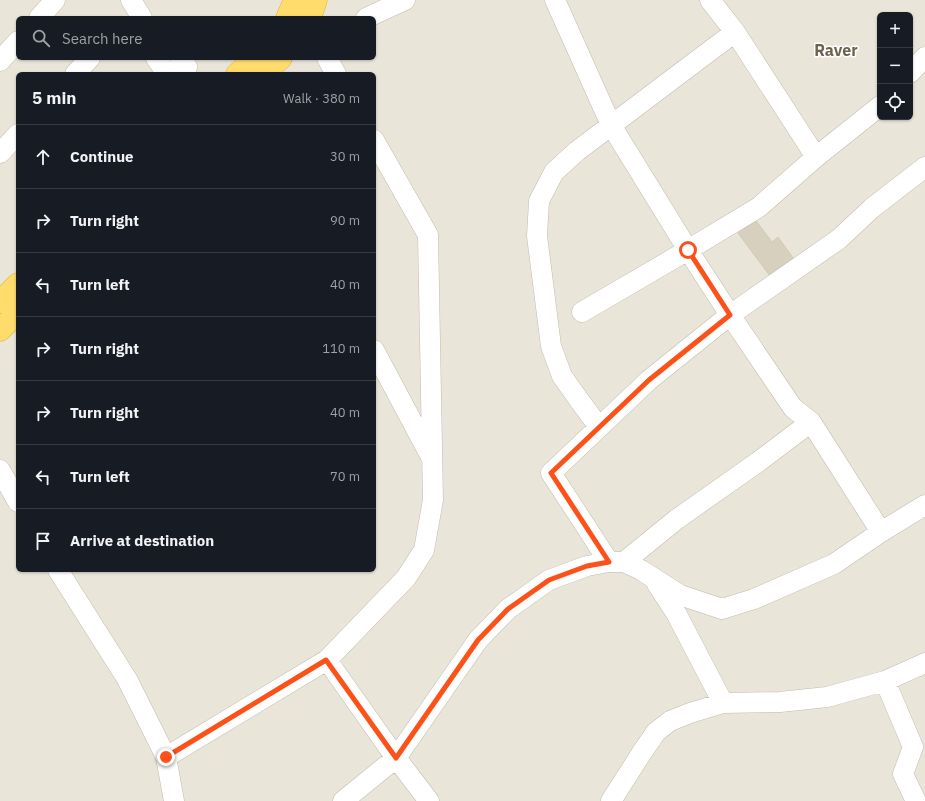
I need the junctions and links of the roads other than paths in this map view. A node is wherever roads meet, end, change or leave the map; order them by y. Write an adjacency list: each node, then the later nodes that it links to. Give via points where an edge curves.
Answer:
1 (55, 0): 6 (street)
2 (316, 0): 7 (highway)
3 (405, 0): 8 (street)
4 (555, 0): 27 (street)
5 (710, 0): 9 (street)
6 (41, 16)
7 (311, 16)
8 (370, 16)
9 (735, 32): 27 (street); 31 (street)
10 (16, 43): 18 (street)
11 (925, 57): 19 (street)
12 (88, 60): 20 (street)
13 (157, 60): 21 (street)
14 (182, 60): 22 (street, via 187,67)
15 (253, 60): 23 (highway)
16 (279, 60): 24 (highway)
17 (328, 60): 25 (street)
18 (0, 61)
19 (913, 70)
20 (77, 72)
21 (166, 72)
22 (186, 72)
23 (239, 72)
24 (266, 72)
25 (335, 72)
26 (877, 108): 31 (street)
27 (611, 125): 33 (street); 40 (street, via 554,172 539,201 537,236 551,346 562,376)
28 (16, 136): 30 (street)
29 (376, 144): 41 (street, via 428,235)
30 (0, 153)
31 (816, 157): 33 (street, via 759,207)
32 (925, 167): 36 (street, via 872,208 839,239)
33 (688, 250): 35 (street); 36 (street)
34 (13, 299): 37 (highway)
35 (582, 312)
36 (730, 315): 39 (street, via 793,408); 40 (street, via 649,380)
37 (0, 330)
38 (376, 354): 41 (street)
39 (811, 422): 45 (street); 46 (street)
40 (600, 426): 46 (street, via 551,473)
41 (433, 461): 49 (street, via 433,500 424,550 406,578)
42 (0, 470): 43 (street)
43 (16, 498)
44 (925, 505): 45 (street)
45 (881, 532): 48 (street, via 834,564 754,599 722,609 680,595)
46 (616, 562): 48 (street, via 641,570); 54 (street, via 587,566 549,580 508,609 478,640)
47 (59, 572): 53 (street, via 127,679)
48 (653, 578): 52 (street, via 676,613)
49 (326, 660): 53 (street); 54 (street)
50 (925, 663): 51 (street)
51 (885, 681): 52 (street, via 827,697 780,702); 59 (street, via 913,747 903,774)
52 (723, 703): 58 (street, via 670,721 656,732)
53 (166, 757): 55 (street)
54 (396, 758): 56 (street); 57 (street)
55 (174, 801)
56 (343, 801)
57 (429, 801)
58 (612, 801)
59 (916, 801)

